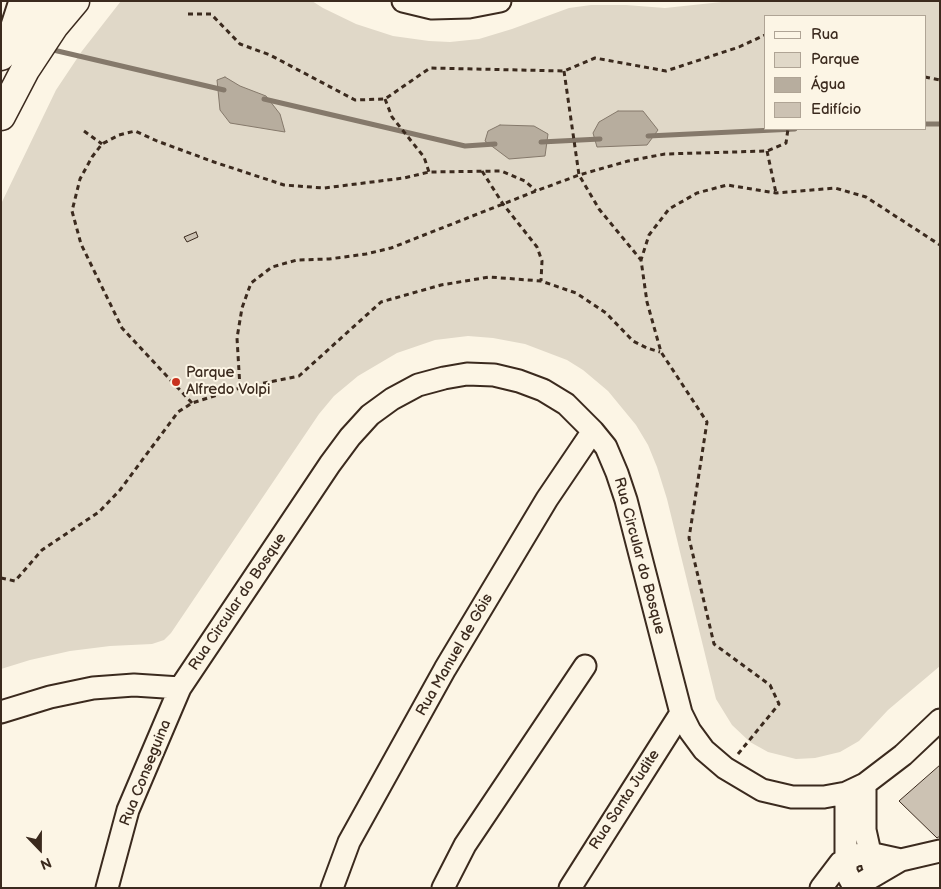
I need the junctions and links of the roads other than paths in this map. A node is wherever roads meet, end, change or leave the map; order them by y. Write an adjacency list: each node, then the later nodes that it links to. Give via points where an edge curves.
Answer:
1 (20, 1): 6 (street)
2 (42, 1): 6 (main road)
3 (75, 1): 7 (main road, via 25,70)
4 (403, 1): 5 (street, via 432,8 470,8)
5 (500, 1)
6 (2, 54)
7 (1, 116)
8 (593, 431): 10 (street, Rua Circular do Bosque, via 566,404 543,390 494,375 467,374 444,378 418,385 392,398 370,415 330,464); 12 (street, Rua Circular do Bosque, via 606,447 626,500); 23 (street, Rua Manuel de Góis, via 547,499 445,669 349,842)
9 (585, 666): 24 (street, via 465,846)
10 (180, 688): 11 (street, via 134,685 93,688); 22 (street, Rua Conseguina, via 128,810)
11 (1, 712)
12 (681, 713): 15 (street, Rua Circular do Bosque, via 704,750 725,768 762,790 792,798 824,798); 25 (street, Rua Santa Judite)
13 (940, 720): 14 (street, Rua Circular do Bosque, via 903,755)
14 (865, 784): 15 (street, Rua Circular do Bosque); 17 (street)
15 (846, 793): 18 (street)
16 (940, 851): 19 (street)
17 (869, 853): 18 (street); 19 (street); 20 (street)
18 (847, 859): 21 (street, via 846,872); 26 (street)
19 (901, 860): 20 (street)
20 (874, 876): 21 (street)
21 (854, 887)
22 (107, 888)
23 (332, 888)
24 (443, 888)
25 (570, 888)
26 (821, 888)

